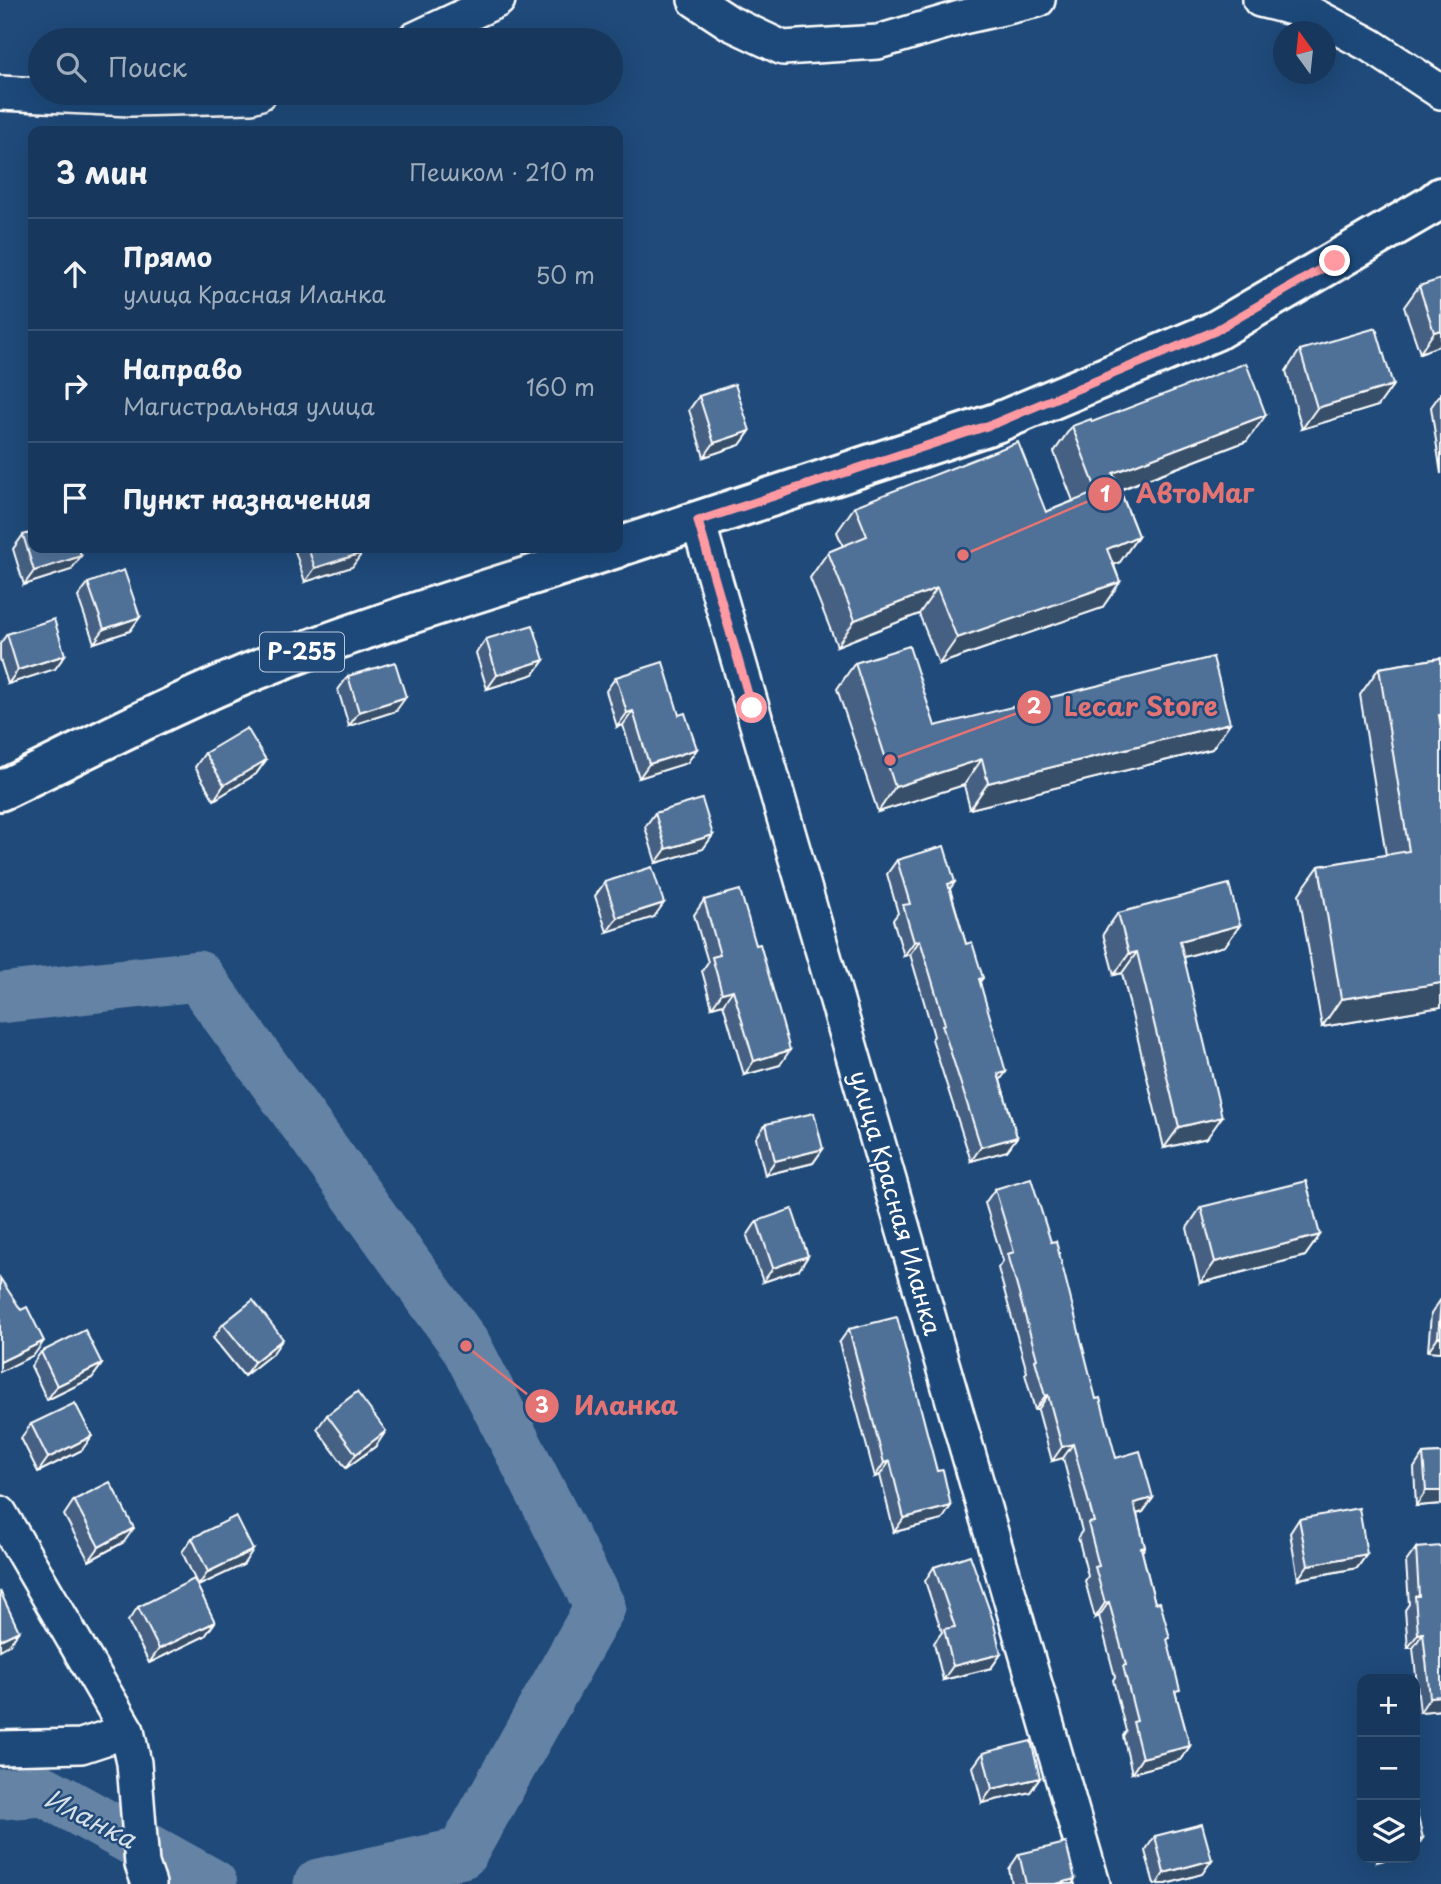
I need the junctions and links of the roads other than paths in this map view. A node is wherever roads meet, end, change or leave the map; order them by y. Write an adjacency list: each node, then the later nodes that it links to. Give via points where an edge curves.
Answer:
1 (498, 0): 5 (street)
2 (695, 0): 3 (street, via 730,23 783,47 878,42)
3 (1038, 0)
4 (1260, 0): 6 (street, via 1308,12)
5 (439, 28)
6 (1441, 92)
7 (3, 94): 8 (street)
8 (28, 95)
9 (1441, 197): 10 (main road, Р-255, via 1215,331 996,423)
10 (698, 521): 11 (main road, Р-255); 18 (street, улица Красная Иланка)
11 (623, 546)
12 (602, 553): 13 (main road, Р-255, via 273,663)
13 (0, 791)
14 (0, 1513): 15 (street)
15 (127, 1731): 16 (street, via 81,1746); 17 (street)
16 (0, 1748)
17 (146, 1874)
18 (1093, 1884)

